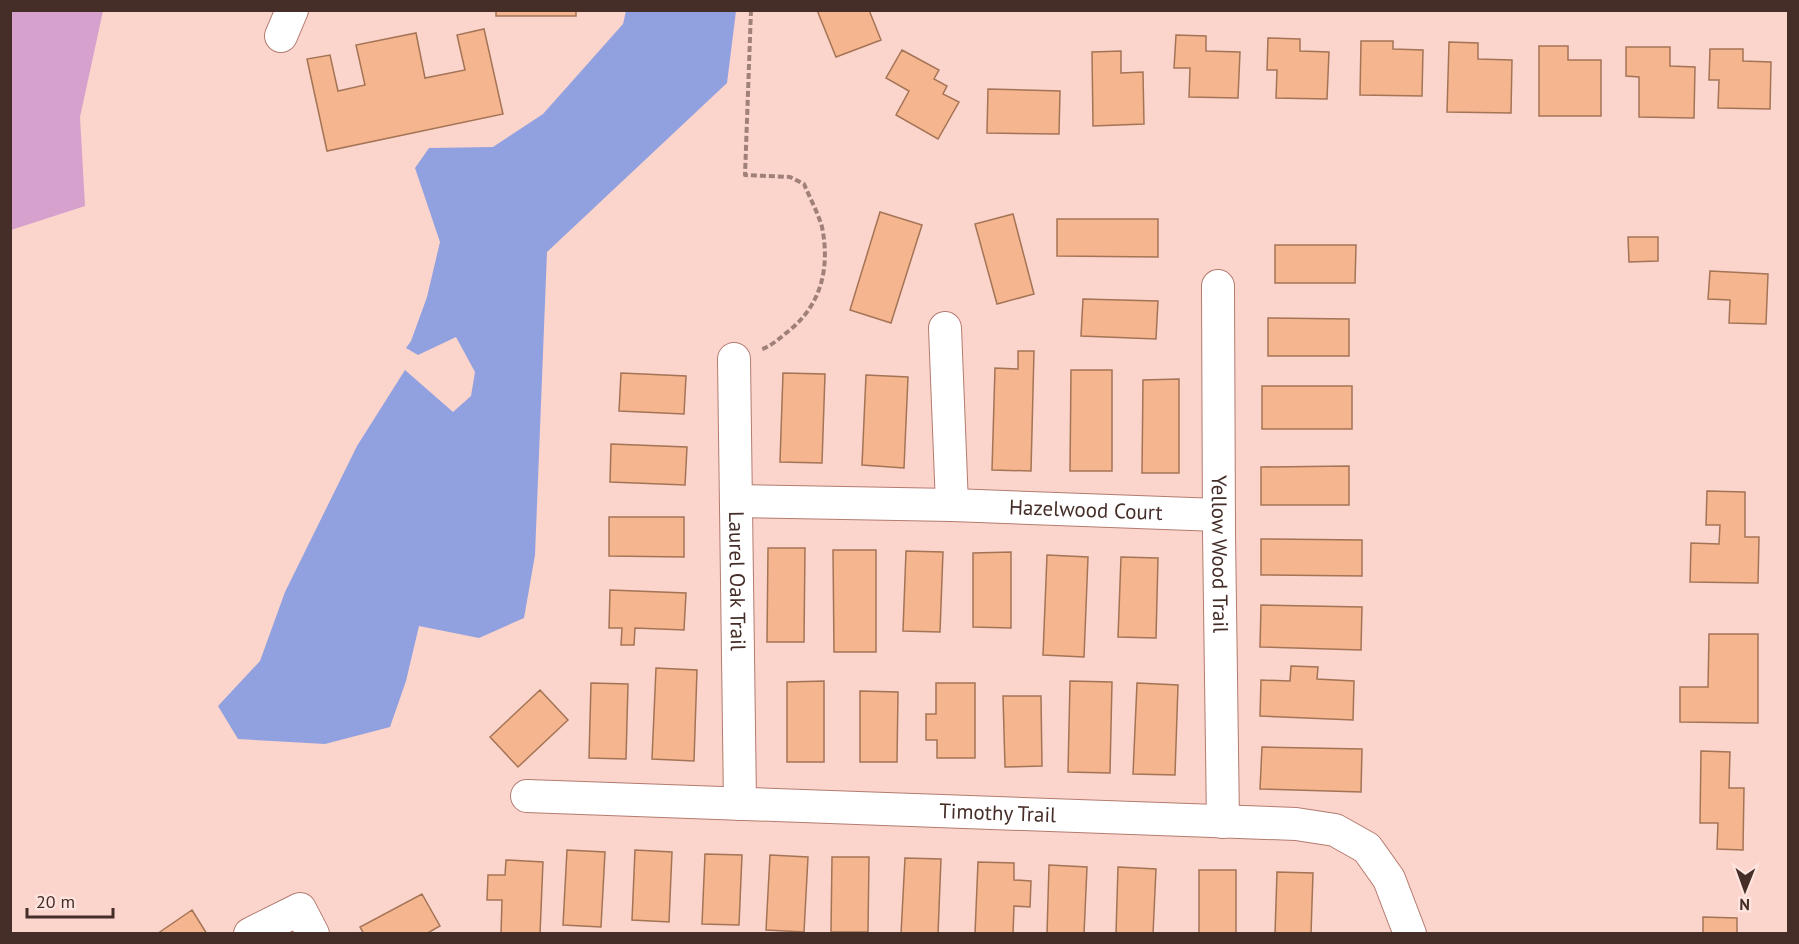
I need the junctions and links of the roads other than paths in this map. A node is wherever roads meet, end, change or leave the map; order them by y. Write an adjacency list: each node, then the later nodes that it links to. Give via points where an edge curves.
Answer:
1 (1218, 286): 6 (street, Yellow Wood Trail)
2 (945, 328): 5 (street)
3 (734, 359): 4 (street, Laurel Oak Trail)
4 (736, 501): 5 (street, Hazelwood Court); 8 (street, Laurel Oak Trail)
5 (952, 505): 6 (street, Hazelwood Court)
6 (1218, 515): 9 (street, Yellow Wood Trail)
7 (527, 796): 8 (street, Timothy Trail)
8 (740, 804): 9 (street, Timothy Trail)
9 (1223, 822): 12 (street, Timothy Trail, via 1296,824 1335,830 1367,848 1389,879)
10 (250, 933): 11 (street, via 300,909)
11 (313, 933)
12 (1410, 933)

